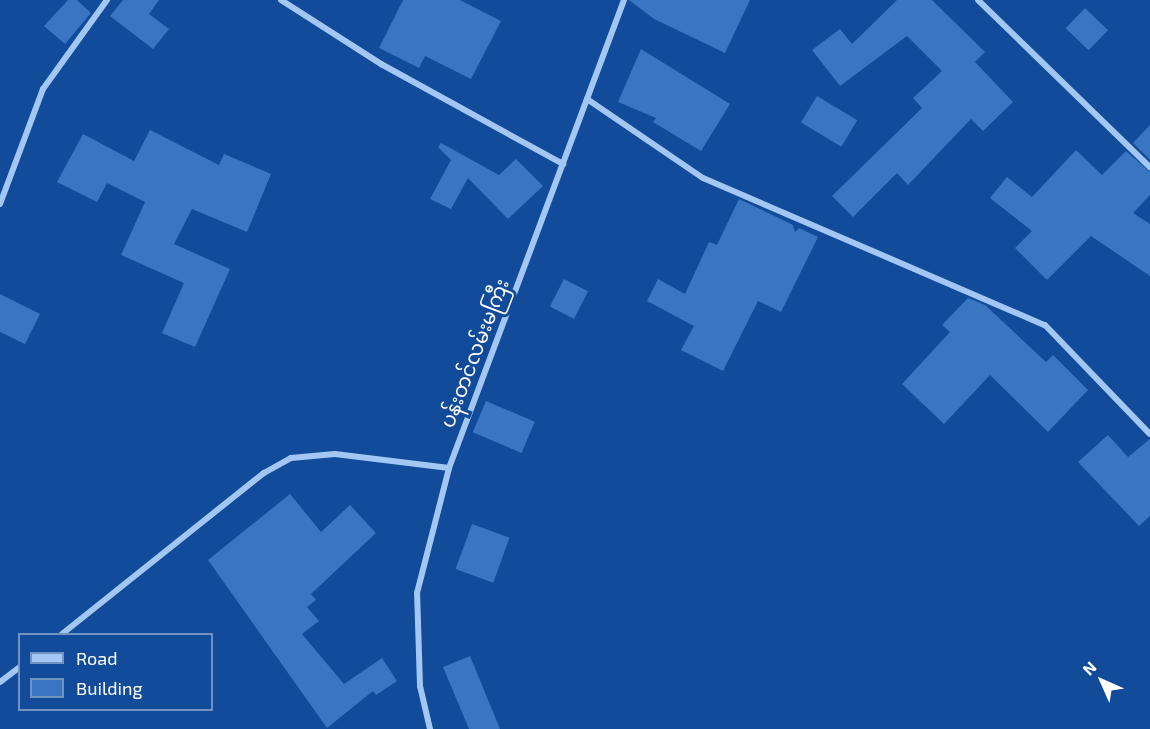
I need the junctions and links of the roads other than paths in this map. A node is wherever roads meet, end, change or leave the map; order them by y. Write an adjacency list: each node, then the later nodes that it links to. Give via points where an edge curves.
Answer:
1 (106, 0): 8 (street, via 43,88)
2 (281, 0): 6 (street, via 381,64)
3 (624, 0): 5 (street, ပန်းတင်လမ်းမကြီး)
4 (978, 0): 7 (street)
5 (587, 99): 6 (street, ပန်းတင်လမ်းမကြီး); 9 (street, via 704,178 1045,325)
6 (563, 164): 10 (street, ပန်းတင်လမ်းမကြီး)
7 (1150, 167)
8 (0, 204)
9 (1150, 434)
10 (448, 468): 11 (street, via 335,454 291,458 264,473); 14 (street, ပန်းတင်လမ်းမကြီး, via 417,593 420,686)
11 (63, 633)
12 (18, 668): 13 (street)
13 (0, 682)
14 (430, 729)

